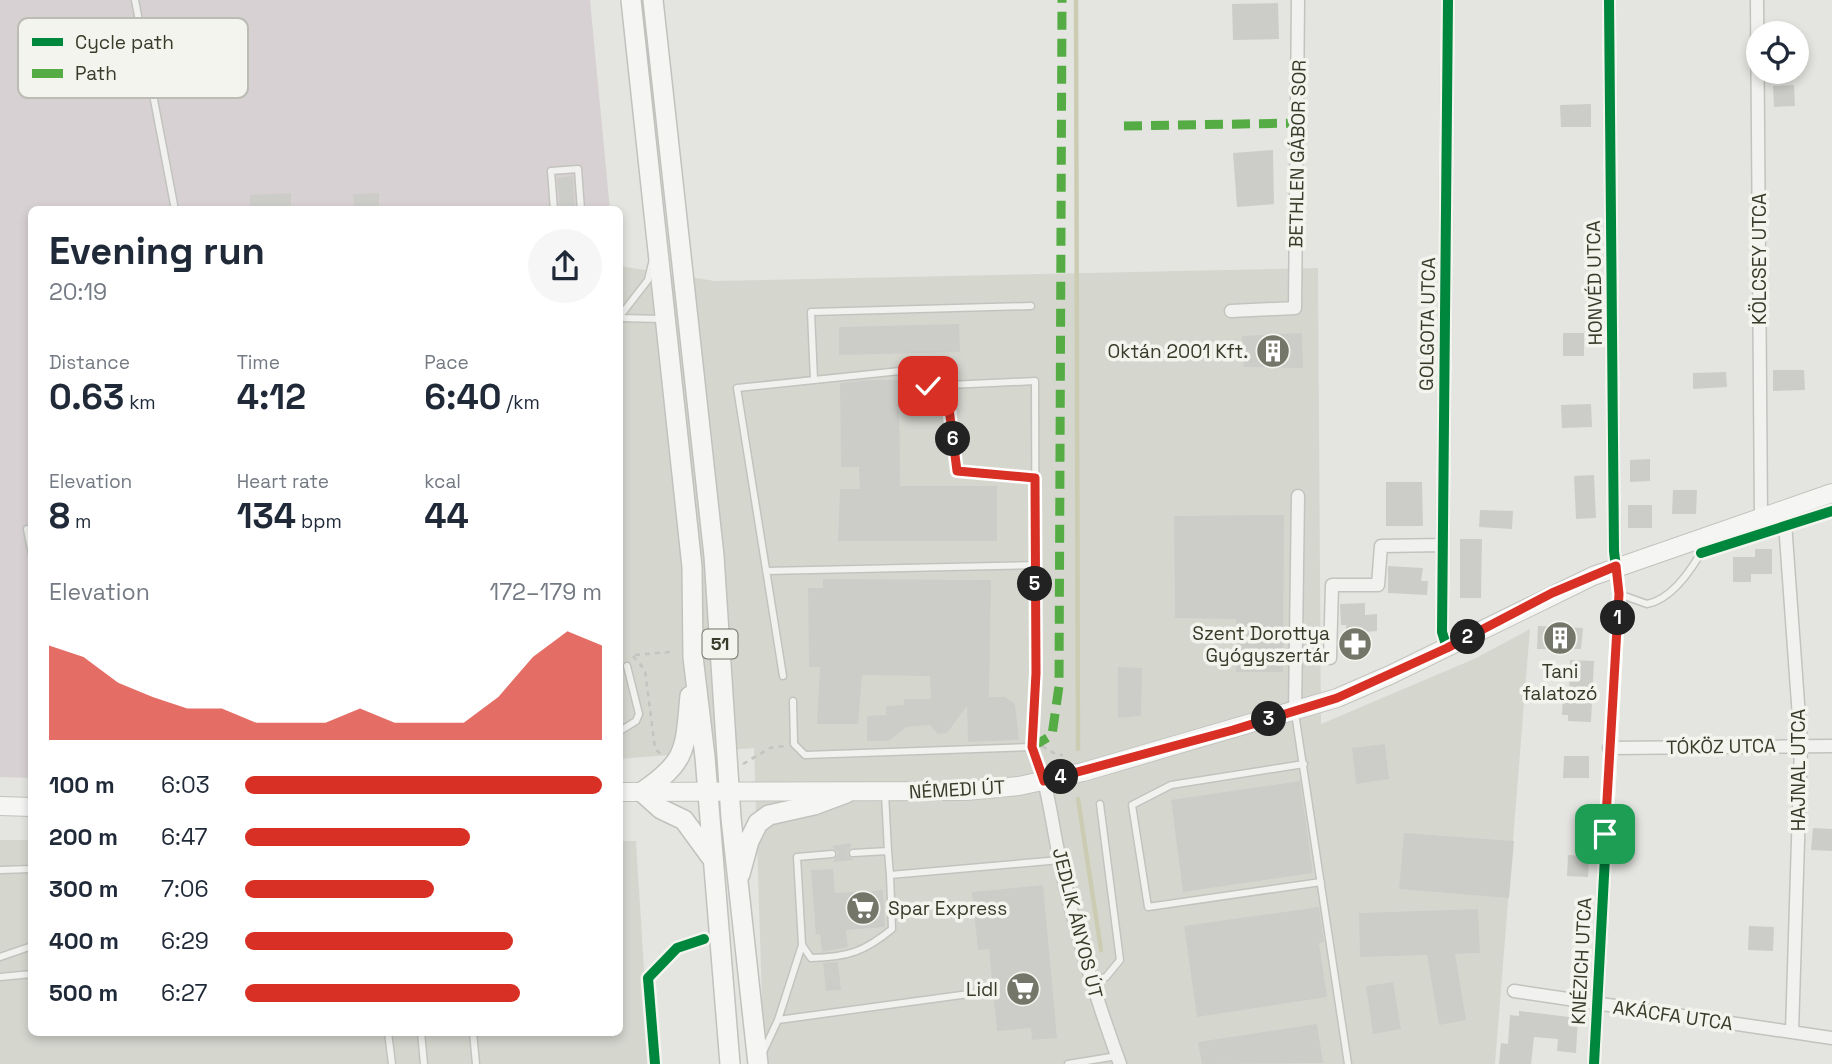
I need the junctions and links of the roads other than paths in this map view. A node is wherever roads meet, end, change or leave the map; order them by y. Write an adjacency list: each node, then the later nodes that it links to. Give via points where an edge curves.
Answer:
1 (135, 0): 8 (lane)
2 (631, 0): 13 (main road, 51)
3 (653, 0): 14 (main road, 51)
4 (1298, 0): 16 (street, BETHLEN GÁBOR SOR, via 1295,308)
5 (1448, 0): 28 (street, GOLGOTA UTCA)
6 (1609, 0): 30 (street, HONVÉD UTCA)
7 (1757, 0): 26 (street, KÖLCSEY UTCA)
8 (138, 18)
9 (154, 98): 10 (lane)
10 (174, 206)
11 (554, 206): 12 (lane, via 551,171 578,169)
12 (581, 206)
13 (656, 236): 17 (lane, via 648,280); 19 (main road, 51)
14 (684, 286): 19 (lane); 47 (main road, 51, via 687,348 714,556)
15 (1031, 306): 20 (lane, via 811,312)
16 (1231, 312)
17 (623, 313)
18 (623, 317): 19 (lane)
19 (671, 325): 34 (main road, 51, via 692,567)
20 (814, 380): 21 (lane, via 900,371 928,386); 31 (lane, via 737,388)
21 (946, 385): 22 (lane, via 957,471); 22 (lane, via 1034,380)
22 (1035, 478): 29 (lane)
23 (1832, 493): 25 (main road, NÉMEDI ÚT)
24 (1298, 496): 39 (street)
25 (1784, 509): 26 (main road, NÉMEDI ÚT); 41 (street, HAJNAL UTCA)
26 (1761, 517): 27 (main road, NÉMEDI ÚT)
27 (1710, 534): 30 (main road, NÉMEDI ÚT); 32 (lane, via 1688,572 1662,598 1647,604)
28 (1443, 545): 33 (street, GOLGOTA UTCA, via 1442,632); 35 (street, via 1381,546 1378,585 1332,585)
29 (1035, 565): 31 (lane); 43 (lane)
30 (1616, 566): 32 (street, KNÉZICH UTCA); 33 (main road, NÉMEDI ÚT, via 1552,593)
31 (766, 571): 37 (lane)
32 (1619, 594): 44 (street, KNÉZICH UTCA)
33 (1447, 648): 39 (main road, NÉMEDI ÚT, via 1337,698)
34 (693, 657): 48 (main road, 51); 50 (main road, via 685,744 677,764)
35 (1330, 658)
36 (626, 666): 40 (lane, via 639,714)
37 (783, 676)
38 (793, 701): 43 (lane, via 794,744 805,755)
39 (1295, 711): 45 (lane); 46 (main road, NÉMEDI ÚT)
40 (623, 729)
41 (1801, 745): 42 (street, TÓKÖZ UTCA); 44 (street, TÓKÖZ UTCA); 76 (street, HAJNAL UTCA)
42 (1832, 746)
43 (1032, 747): 46 (lane)
44 (1609, 748): 74 (street, KNÉZICH UTCA)
45 (1304, 764): 65 (lane); 65 (lane, via 1171,785 1132,805 1148,907)
46 (1044, 781): 52 (main road, NÉMEDI ÚT, via 990,789); 60 (street, JEDLIK ÁNYOS ÚT)
47 (729, 790): 48 (main road, NÉMEDI ÚT); 51 (main road, NÉMEDI ÚT); 64 (main road, 51)
48 (708, 791): 50 (main road, NÉMEDI ÚT); 59 (main road, 51)
49 (623, 792): 50 (main road, NÉMEDI ÚT)
50 (642, 792): 59 (main road, via 661,809 684,820)
51 (846, 793): 52 (main road, NÉMEDI ÚT); 64 (main road, via 769,815 758,823)
52 (885, 793): 56 (lane)
53 (1100, 804): 71 (lane, via 1120,960 1106,977)
54 (0, 806): 55 (main road)
55 (28, 807)
56 (888, 851): 57 (lane); 63 (lane)
57 (853, 853)
58 (832, 854): 66 (lane, via 797,857)
59 (713, 860): 86 (main road, 51)
60 (1060, 860): 63 (lane); 71 (street, JEDLIK ÁNYOS ÚT)
61 (28, 869): 62 (lane)
62 (0, 870)
63 (890, 875): 66 (lane, via 892,929 870,947 811,958)
64 (737, 881): 82 (main road, 51)
65 (1321, 883): 88 (lane)
66 (802, 945): 75 (lane)
67 (28, 947): 68 (lane)
68 (0, 957)
69 (28, 974): 70 (lane)
70 (0, 977)
71 (1090, 981): 81 (street, JEDLIK ÁNYOS ÚT)
72 (1514, 991): 74 (street, AKÁCFA UTCA)
73 (975, 993): 75 (lane)
74 (1597, 1004): 76 (street, AKÁCFA UTCA); 89 (street, KNÉZICH UTCA)
75 (778, 1020): 82 (lane)
76 (1793, 1032): 80 (street, AKÁCFA UTCA)
77 (388, 1036): 83 (lane)
78 (421, 1036): 84 (lane)
79 (473, 1036): 85 (lane)
80 (1832, 1038)
81 (1119, 1060): 87 (lane)
82 (758, 1063)
83 (392, 1064)
84 (424, 1064)
85 (476, 1064)
86 (730, 1064)
87 (1068, 1064)
88 (1348, 1064)
89 (1594, 1064)

